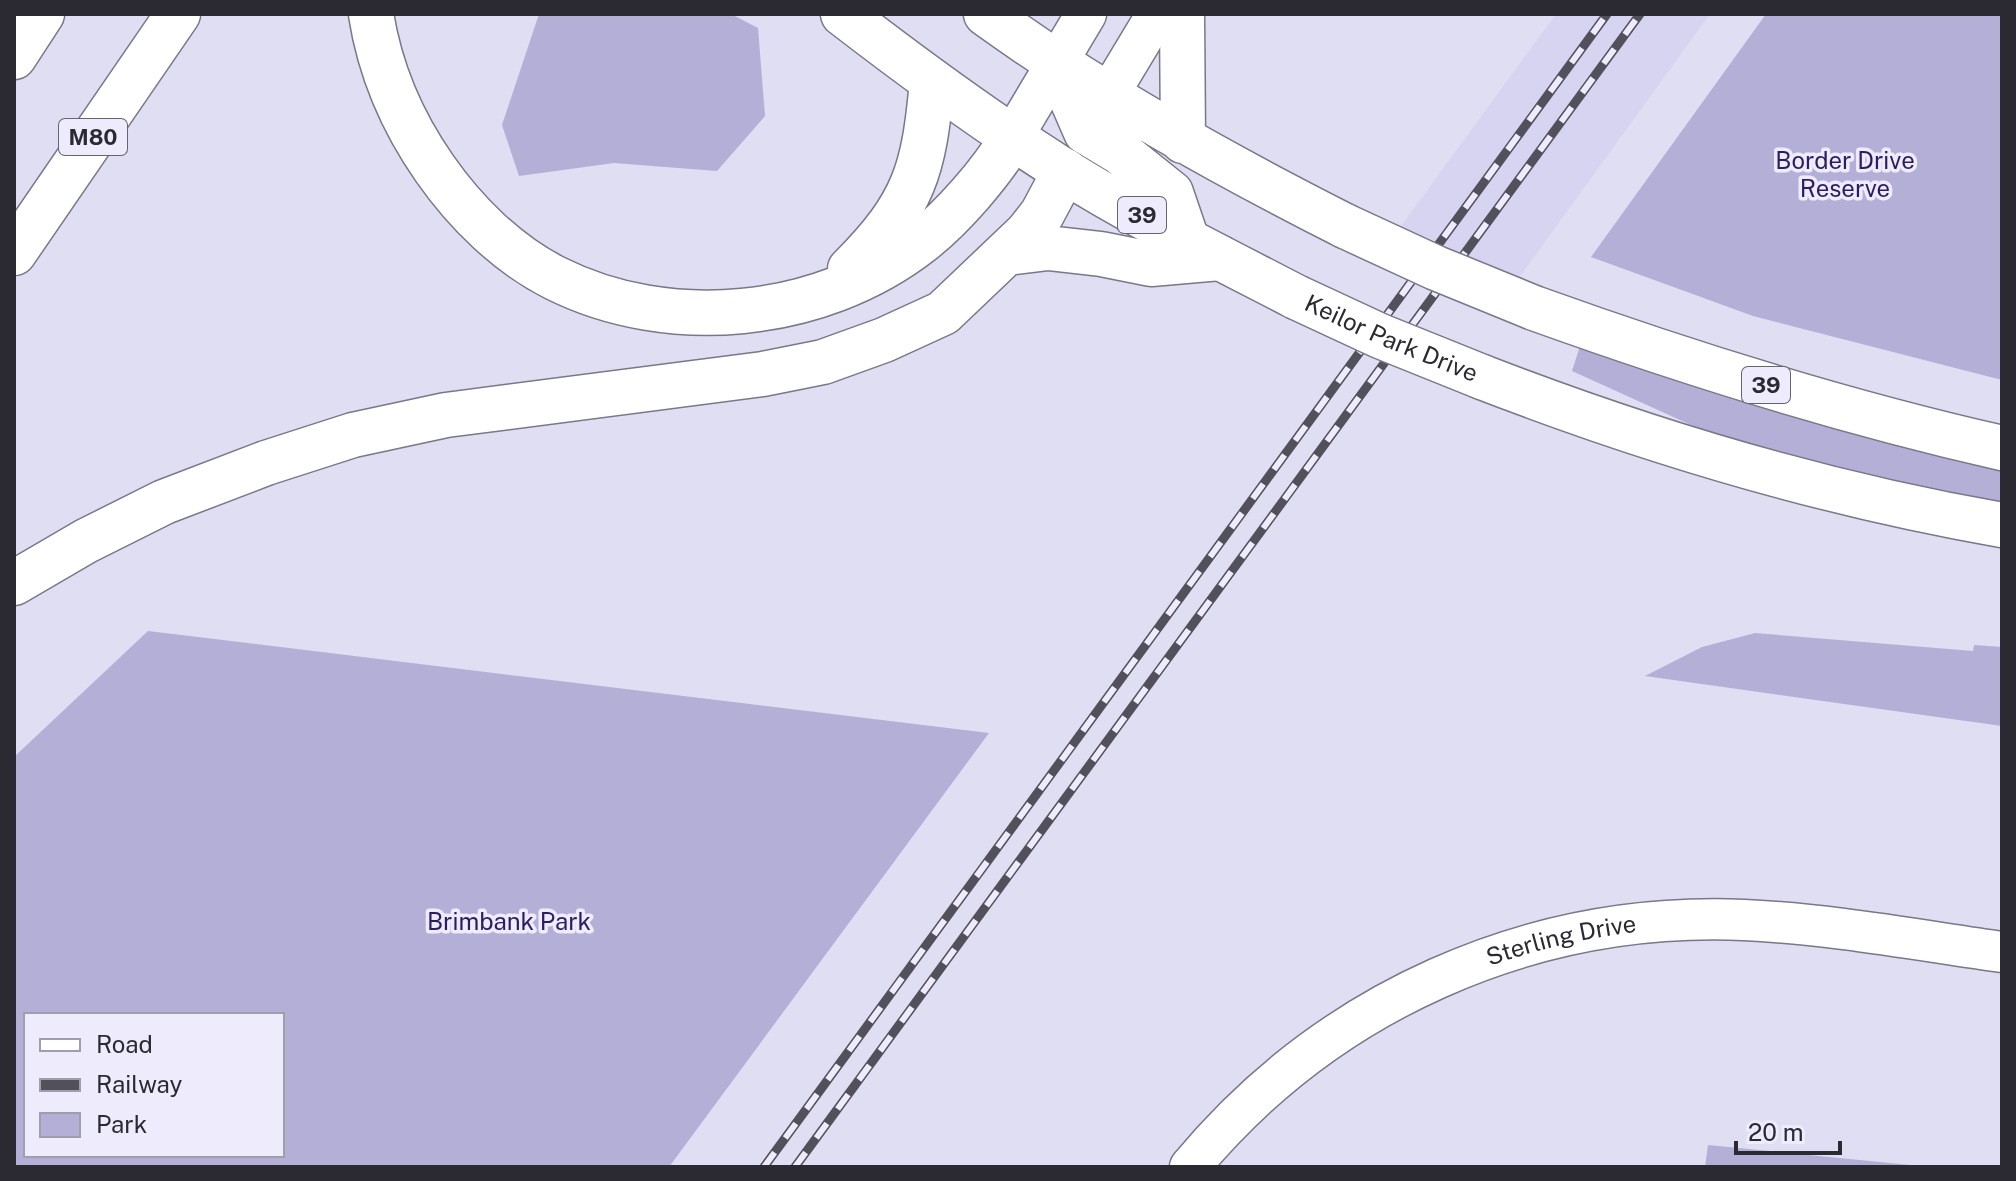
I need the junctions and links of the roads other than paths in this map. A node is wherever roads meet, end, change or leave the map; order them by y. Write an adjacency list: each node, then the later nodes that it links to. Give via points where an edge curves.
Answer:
1 (42, 14): 9 (main road)
2 (178, 14): 17 (main road, M80)
3 (371, 14): 19 (main road, via 380,60 412,136 450,191 484,226 552,276 607,298 707,313 782,306)
4 (843, 14): 11 (main road, Keilor Park Drive / 39)
5 (986, 14): 10 (main road, 39)
6 (1086, 14): 10 (street)
7 (1157, 14): 12 (street)
8 (1182, 14): 14 (main road)
9 (14, 57)
10 (1056, 63): 12 (main road, 39); 13 (street)
11 (932, 81): 13 (main road, Keilor Park Drive / 39); 19 (main road, via 926,137 913,185 888,229)
12 (1097, 114): 14 (main road, 39); 15 (street); 16 (main road, via 1121,153 1171,193)
13 (1012, 138): 15 (main road, Keilor Park Drive / 39); 19 (main road, via 988,172 922,241)
14 (1183, 141): 20 (main road, 39, bridge, via 1345,226 1534,308 1741,378)
15 (1065, 171): 16 (main road, Keilor Park Drive / 39); 18 (main road, via 1042,214)
16 (1203, 249): 18 (main road, via 1151,264 1048,248); 21 (main road, Keilor Park Drive / 39, bridge, via 1380,336 1554,405 1797,480)
17 (14, 253)
18 (1007, 253): 22 (main road, via 943,313 823,362 446,415 353,435 164,502)
19 (829, 291)
20 (2002, 448)
21 (2002, 525)
22 (14, 583)
23 (2002, 952): 24 (street, Sterling Drive, via 1743,920 1645,923 1540,942 1429,981 1377,1007 1257,1096)
24 (1190, 1167)

